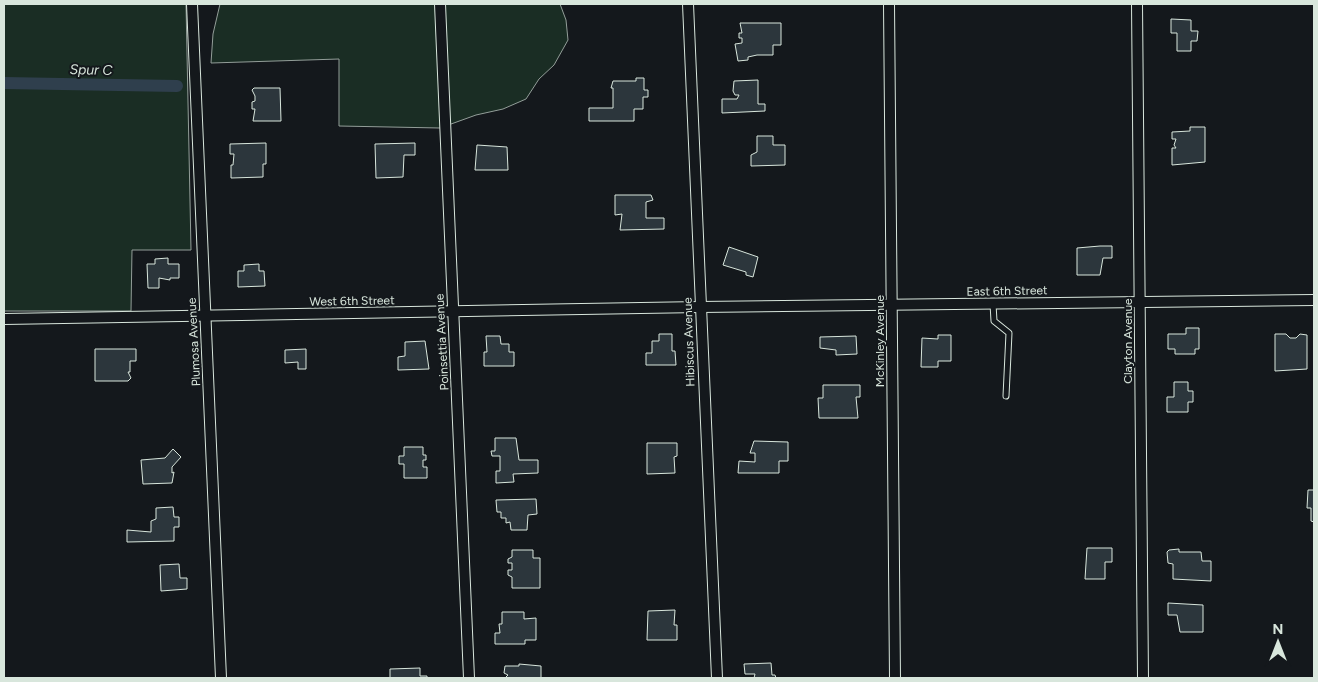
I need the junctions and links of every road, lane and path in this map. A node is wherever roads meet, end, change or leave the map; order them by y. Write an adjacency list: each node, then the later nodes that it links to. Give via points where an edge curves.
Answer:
1 (192, 4): 12 (street, Plumosa Avenue)
2 (440, 4): 11 (street, Poinsettia Avenue)
3 (688, 4): 10 (street, Hibiscus Avenue)
4 (889, 4): 9 (street, McKinley Avenue)
5 (1137, 4): 7 (street, Clayton Avenue)
6 (1314, 300): 7 (street, East 6th Street)
7 (1140, 302): 8 (street, East 6th Street); 19 (street, Clayton Avenue)
8 (994, 304): 9 (street, East 6th Street); 14 (lane, via 994,321 1009,333)
9 (892, 305): 10 (street, East 6th Street); 18 (street, McKinley Avenue)
10 (700, 307): 11 (street, West 6th Street); 17 (street, Hibiscus Avenue)
11 (453, 312): 12 (street, West 6th Street); 16 (street, Poinsettia Avenue)
12 (206, 316): 13 (street, West 6th Street); 15 (street, Plumosa Avenue)
13 (4, 319)
14 (1006, 396)
15 (220, 678)
16 (469, 678)
17 (717, 678)
18 (895, 678)
19 (1143, 678)

